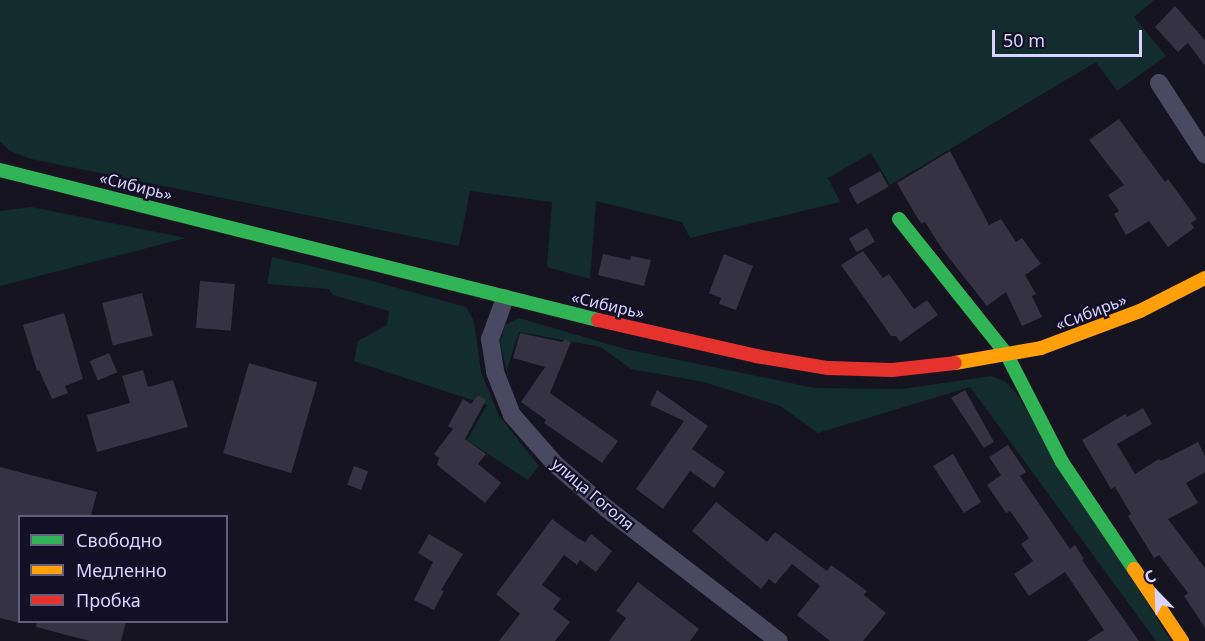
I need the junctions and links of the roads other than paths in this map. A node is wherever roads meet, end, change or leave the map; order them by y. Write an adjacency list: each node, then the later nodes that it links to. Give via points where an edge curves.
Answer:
1 (1159, 84): 2 (street)
2 (1205, 154)
3 (0, 170): 6 (main road, «Сибирь»)
4 (899, 219): 7 (main road)
5 (1205, 278): 7 (main road, «Сибирь», via 1140,311 1082,334)
6 (505, 298): 7 (main road, «Сибирь», via 756,356 828,368 892,370); 8 (street, улица Гоголя, via 490,339 495,372 512,415 555,464 606,508)
7 (1007, 355): 9 (main road, via 1062,462)
8 (779, 641)
9 (1182, 641)

